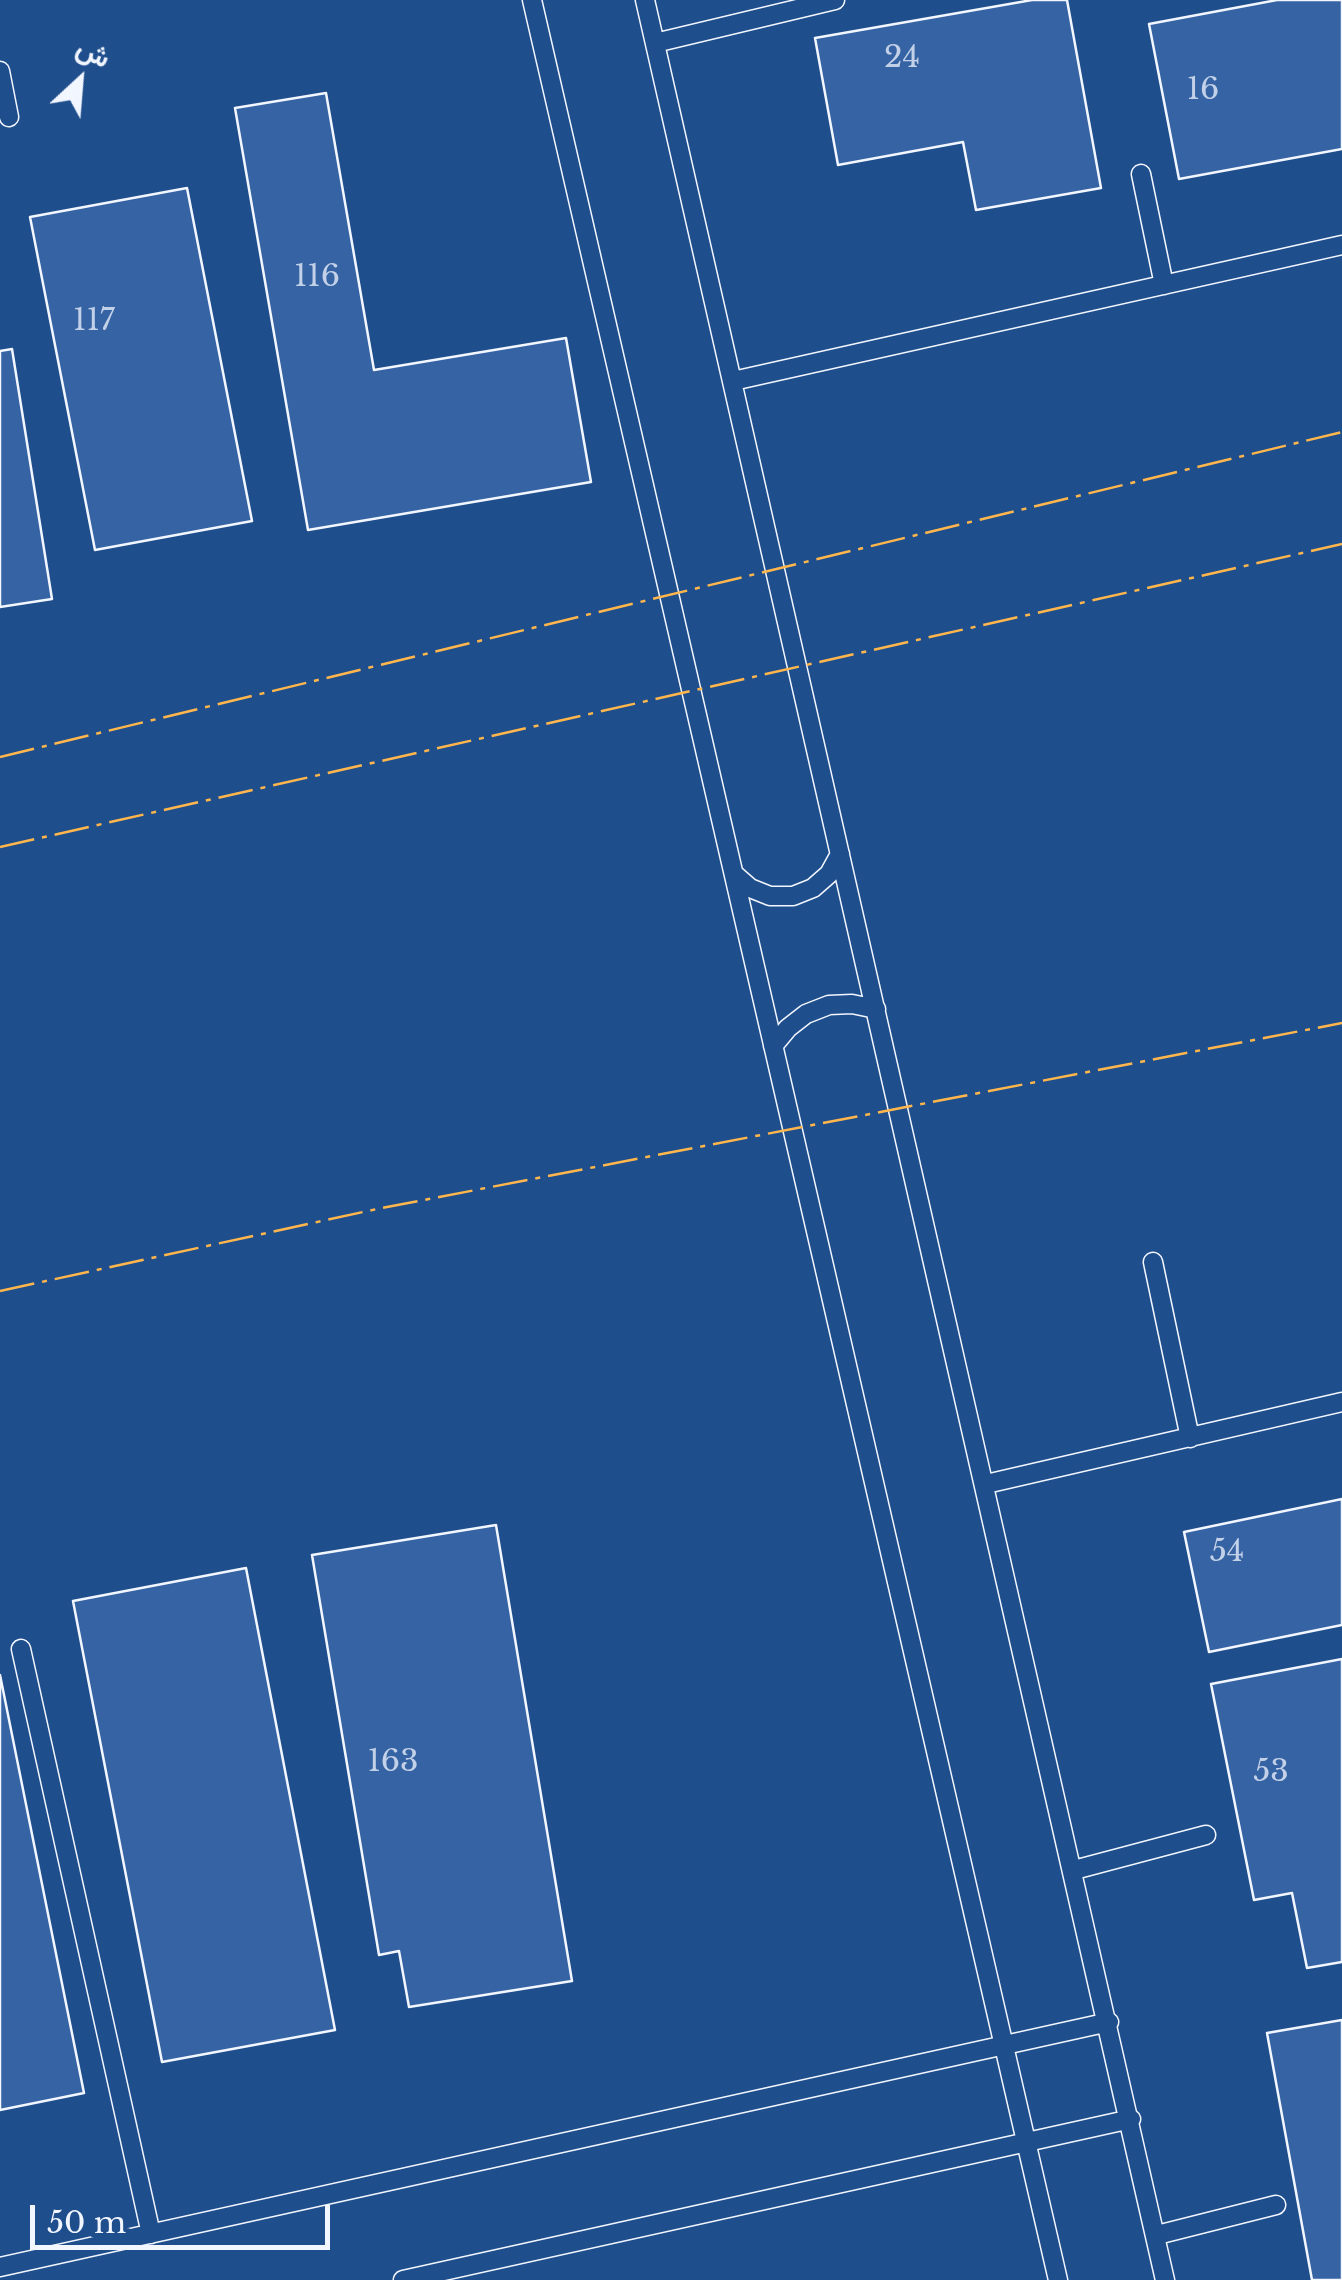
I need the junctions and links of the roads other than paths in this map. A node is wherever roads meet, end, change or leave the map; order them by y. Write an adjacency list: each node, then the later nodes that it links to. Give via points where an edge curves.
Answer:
1 (532, 0): 12 (lane)
2 (646, 0): 4 (lane)
3 (835, 0): 4 (lane)
4 (655, 43): 10 (lane)
5 (0, 71): 6 (lane)
6 (9, 117)
7 (1141, 174): 9 (lane)
8 (1342, 245): 9 (lane)
9 (1164, 285): 10 (lane)
10 (732, 382): 11 (lane)
11 (840, 854): 12 (lane, via 830,874 793,896 770,896); 13 (lane)
12 (733, 873): 14 (lane)
13 (876, 1009): 14 (lane, via 828,1006 806,1014); 18 (lane)
14 (773, 1046): 23 (lane)
15 (1153, 1262): 17 (lane)
16 (1342, 1402): 17 (lane)
17 (1190, 1438): 18 (lane)
18 (986, 1484): 21 (lane)
19 (22, 1649): 27 (lane)
20 (1206, 1836): 21 (lane)
21 (1074, 1870): 22 (lane)
22 (1109, 2022): 23 (lane); 24 (lane)
23 (1004, 2045): 25 (lane); 27 (lane)
24 (1130, 2119): 25 (lane); 28 (lane)
25 (1026, 2142): 30 (lane); 31 (lane)
26 (1276, 2205): 28 (lane)
27 (151, 2234): 29 (lane)
28 (1156, 2235): 32 (lane)
29 (0, 2267)
30 (403, 2280)
31 (1058, 2280)
32 (1166, 2280)

